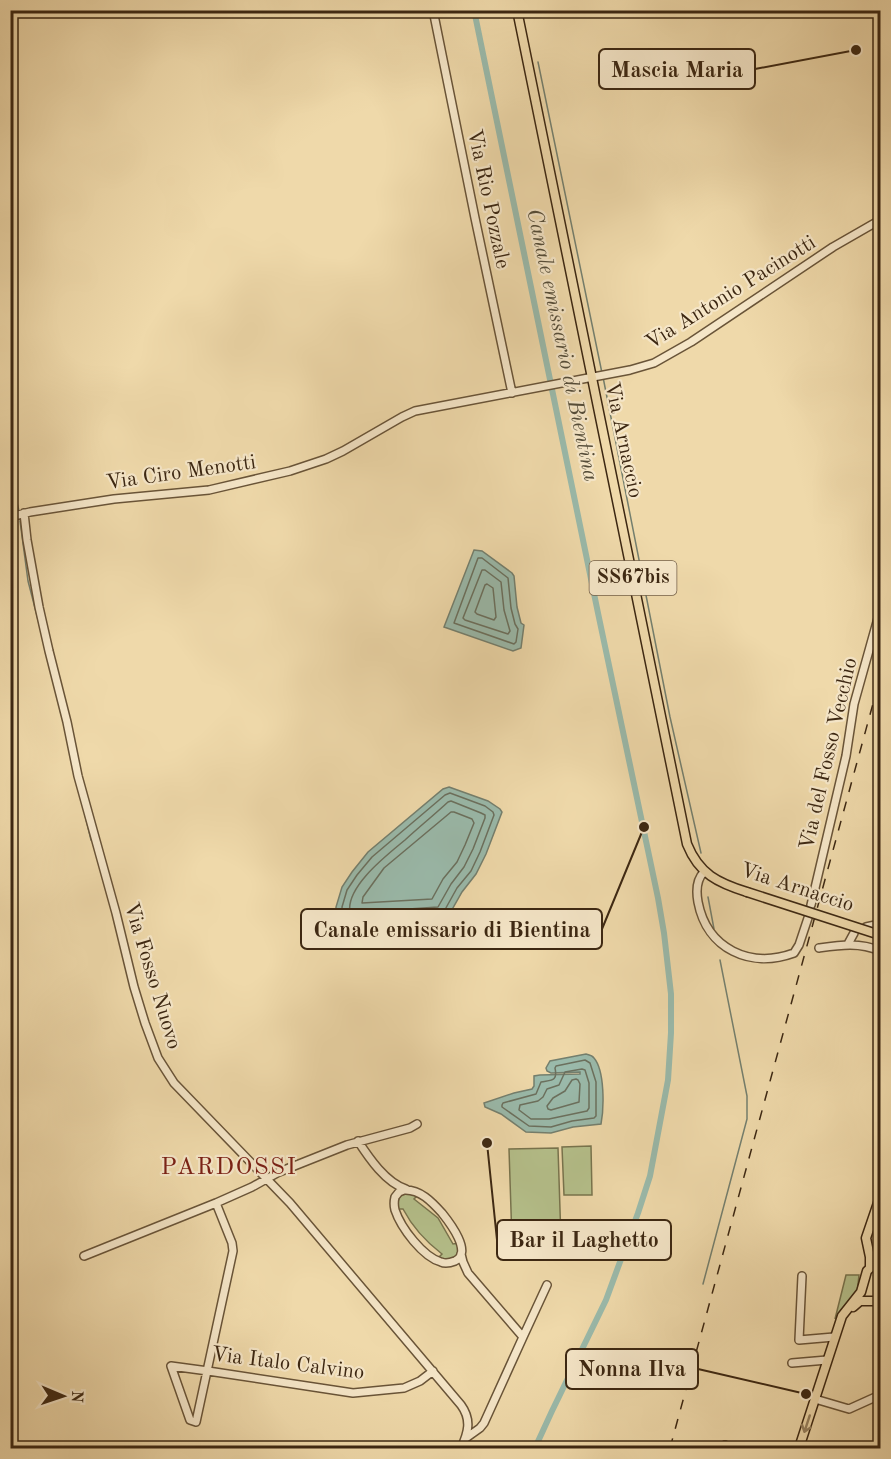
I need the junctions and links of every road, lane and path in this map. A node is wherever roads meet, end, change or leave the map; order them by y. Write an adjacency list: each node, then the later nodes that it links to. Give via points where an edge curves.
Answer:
1 (433, 10): 5 (street, Via Rio Pozzale)
2 (517, 10): 4 (main road, Via Arnaccio / SS67bis)
3 (880, 220): 4 (street, Via Antonio Pacinotti, via 670,355 648,365)
4 (600, 376): 5 (street, Via Ciro Menotti); 9 (main road, Via Arnaccio / SS67bis, via 687,844)
5 (512, 393): 6 (street, Via Ciro Menotti, via 416,411 327,459 232,486)
6 (24, 513): 7 (street, Via Ciro Menotti); 21 (street, Via Fosso Nuovo, via 39,607 78,776 150,1039 174,1083)
7 (10, 517)
8 (880, 611): 10 (street, Via del Fosso Vecchio, via 854,704 846,756)
9 (704, 872): 11 (street, via 698,882 698,900 706,926 717,940 746,957 764,958 797,949); 15 (main road, Via Arnaccio, bridge, via 747,892)
10 (811, 905)
11 (809, 915)
12 (880, 924): 13 (street, Via Arnaccio)
13 (866, 927)
14 (854, 933): 16 (street, Via Arnaccio)
15 (880, 935)
16 (848, 944): 17 (street, Via Arnaccio); 18 (street, Via Arnaccio)
17 (819, 948)
18 (880, 951)
19 (417, 1124): 20 (street)
20 (358, 1141): 21 (street); 22 (street)
21 (268, 1179): 26 (street); 44 (street, Via Fosso Nuovo)
22 (388, 1180): 23 (street); 24 (street)
23 (408, 1190): 24 (street); 28 (street, via 423,1195 443,1214 458,1236)
24 (395, 1197): 31 (street, via 394,1208 412,1240 433,1258)
25 (880, 1197): 27 (main road)
26 (216, 1203): 29 (street); 43 (street, via 232,1251)
27 (869, 1227): 30 (main road, via 871,1245); 32 (main road, via 866,1240)
28 (461, 1254): 31 (street); 33 (street)
29 (84, 1256)
30 (880, 1260): 32 (main road)
31 (448, 1263): 33 (street)
32 (870, 1268): 36 (main road)
33 (468, 1273): 40 (street)
34 (802, 1276): 39 (street, via 799,1340)
35 (547, 1285): 40 (street)
36 (864, 1285): 37 (main road, via 866,1293); 38 (main road)
37 (877, 1302): 38 (main road, via 857,1303)
38 (839, 1324): 39 (main road)
39 (834, 1336): 41 (main road)
40 (523, 1337): 49 (street)
41 (827, 1360): 42 (street); 46 (main road)
42 (792, 1363)
43 (208, 1371): 43 (street, Via Italo Calvino, via 171,1366 190,1420 196,1422); 44 (street, Via Italo Calvino, via 353,1393 404,1388)
44 (433, 1371): 48 (street, Via Fosso Nuovo, via 461,1405)
45 (878, 1396): 46 (street, via 849,1409); 47 (street)
46 (815, 1400): 52 (main road, one-way to 52)
47 (880, 1405)
48 (468, 1423): 49 (street); 50 (street)
49 (484, 1424): 50 (street)
50 (466, 1438): 51 (street)
51 (461, 1449)
52 (799, 1449)

